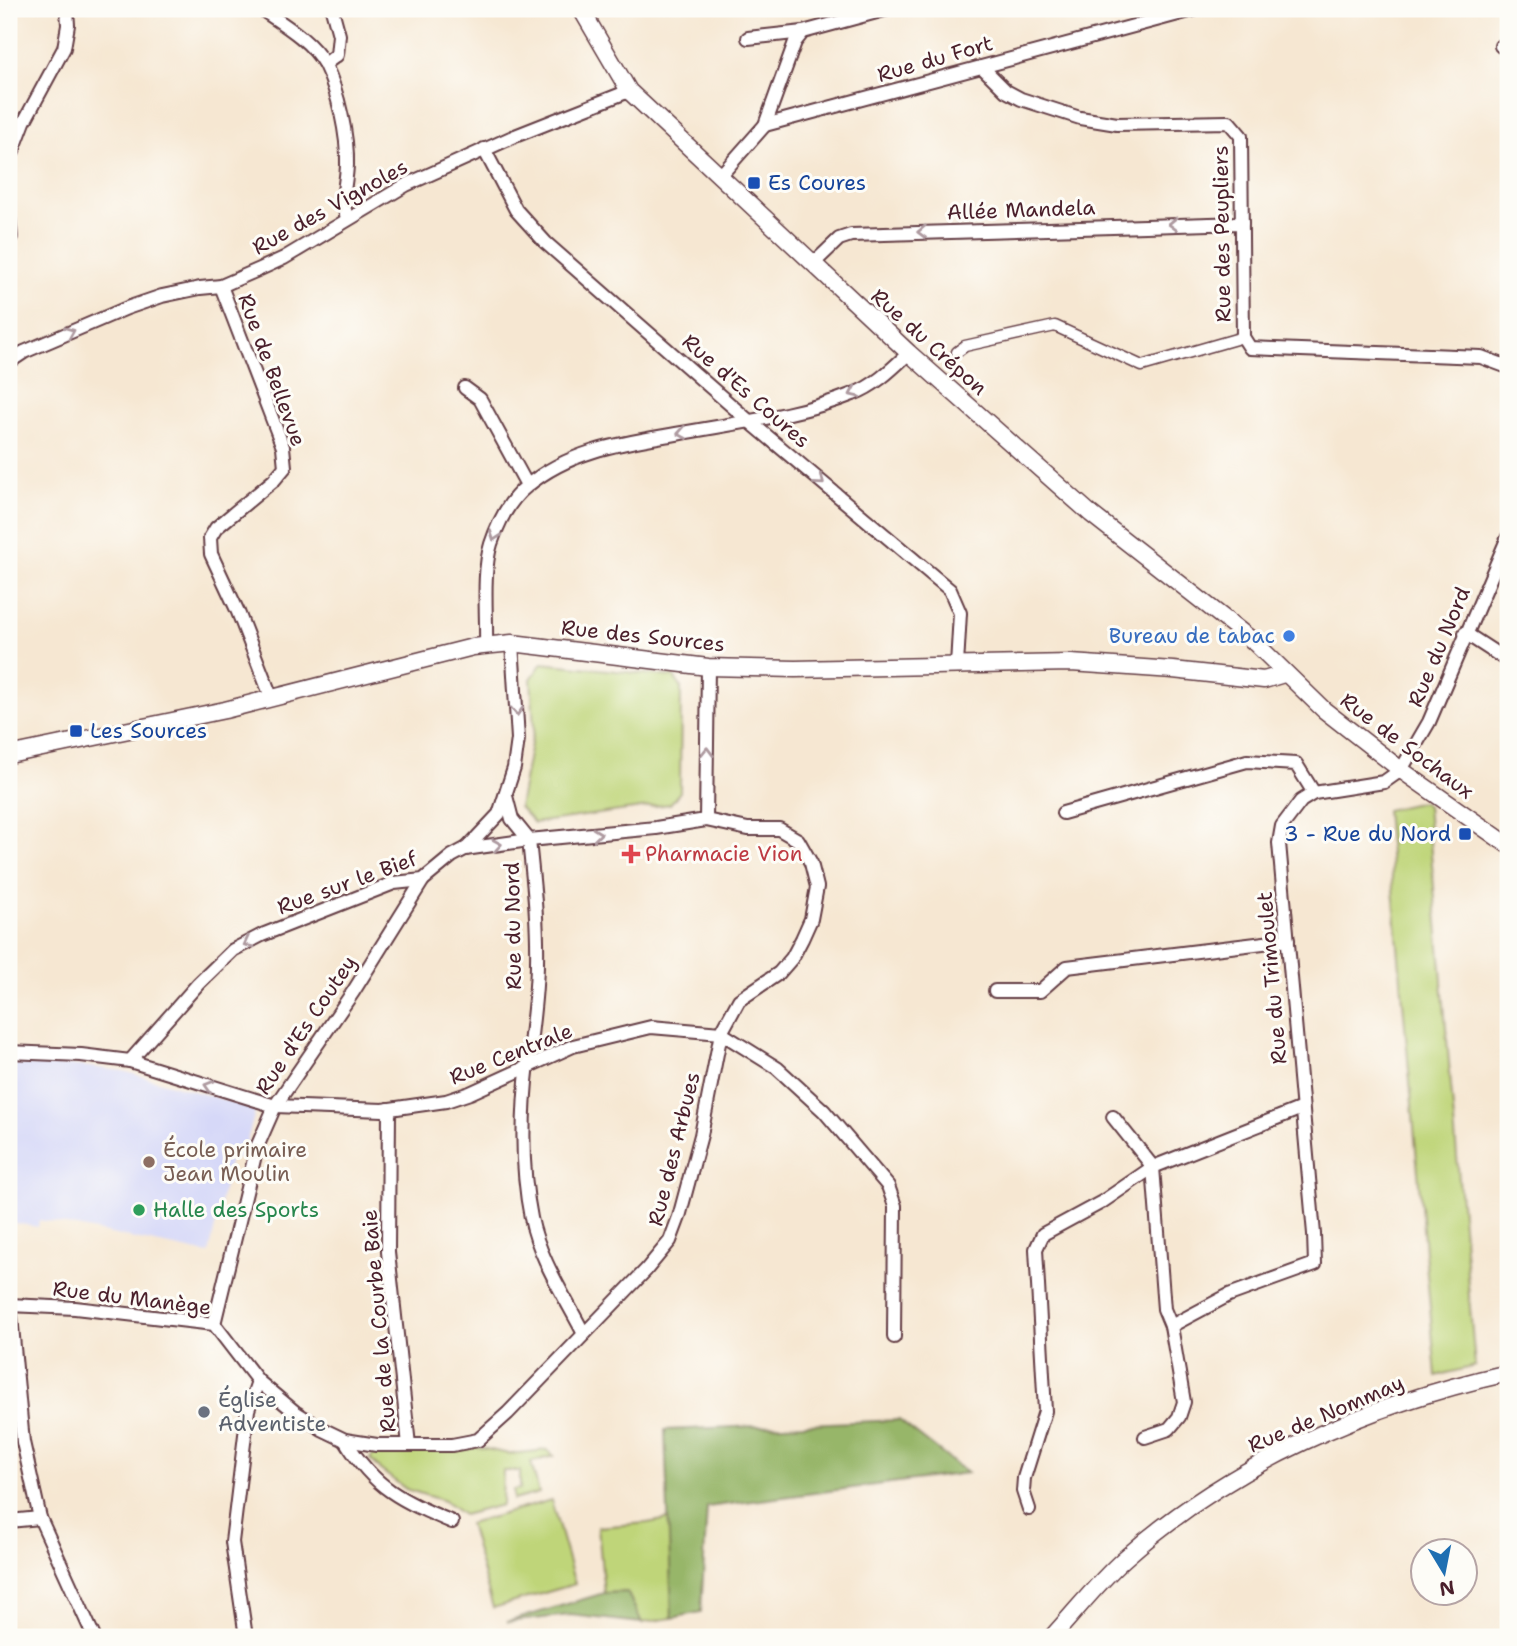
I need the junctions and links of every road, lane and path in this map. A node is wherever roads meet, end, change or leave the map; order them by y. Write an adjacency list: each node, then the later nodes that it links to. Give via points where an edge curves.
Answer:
1 (67, 9): 14 (street, via 64,48 24,122)
2 (261, 9): 9 (street, via 304,40)
3 (332, 9): 9 (street, via 339,35 337,55)
4 (581, 9): 11 (street, Rue du Crépon)
5 (888, 9): 7 (street)
6 (1197, 9): 10 (street, Rue du Fort)
7 (803, 32): 8 (street); 12 (street, via 795,42)
8 (748, 38)
9 (325, 64): 17 (street, via 342,117 347,164 342,201)
10 (982, 67): 12 (street, Rue du Fort); 18 (street, Rue des Peupliers, via 1021,99 1080,118 1116,124 1229,122 1241,136)
11 (629, 91): 13 (street, Rue des Vignoles); 15 (street, Rue du Crépon)
12 (765, 125): 15 (street)
13 (484, 149): 17 (street, Rue des Vignoles); 28 (street, Rue d'Es Coures, via 529,226)
14 (9, 171)
15 (720, 176): 20 (street, Rue du Crépon)
16 (9, 216): 19 (street)
17 (347, 218): 21 (street, Rue des Vignoles, via 284,258)
18 (1242, 223): 20 (street, Allée Mandela, one-way to 20, via 851,235 839,239); 22 (street, Rue des Peupliers)
19 (11, 237)
20 (813, 264): 24 (street, Rue du Crépon)
21 (220, 286): 25 (street, Rue des Vignoles, one-way to 21, via 127,308 162,296); 38 (street, Rue de Bellevue, via 284,447 285,467 210,538 211,554)
22 (1243, 337): 23 (street, via 1142,366 1055,326 965,346); 26 (street, Rue des Peupliers, via 1250,348 1481,357)
23 (957, 352)
24 (909, 353): 28 (street, one-way to 28, via 856,394); 37 (street, Rue du Crépon, via 1091,514 1253,641)
25 (9, 362)
26 (1508, 367)
27 (465, 388): 29 (street, via 480,399)
28 (750, 421): 29 (street, one-way to 29, via 590,451); 35 (street, Rue d'Es Coures, one-way to 35, via 950,590 960,613)
29 (527, 485): 33 (street, one-way to 33, via 500,521 491,546)
30 (1507, 542): 31 (street, Rue du Nord)
31 (1465, 633): 34 (street); 40 (street, Rue du Nord, via 1429,722)
32 (512, 643): 33 (street, Rue des Sources); 36 (street, Rue des Sources); 42 (street, one-way to 42, via 518,739)
33 (486, 646): 38 (street, Rue des Sources)
34 (1508, 661)
35 (957, 665): 36 (street, Rue des Sources); 37 (street, Rue des Sources, via 1071,663 1264,680)
36 (708, 667): 44 (street, one-way to 36)
37 (1284, 674): 40 (street, Rue de Sochaux)
38 (272, 699): 39 (street, Rue des Sources)
39 (9, 755)
40 (1401, 770): 41 (street, via 1384,782); 46 (street, Rue de Sochaux)
41 (1314, 793): 43 (street, via 1296,764 1247,761); 49 (street, Rue du Trimoulet, via 1301,801 1282,825 1279,843)
42 (506, 796): 45 (street, via 512,819); 47 (street, via 499,814)
43 (1063, 813)
44 (706, 820): 45 (street, Rue sur le Bief, one-way to 44); 51 (street, Rue des Arbues, via 748,829 779,829 798,840 817,887 811,919 792,958 779,973 739,1000)
45 (529, 840): 47 (street, Rue sur le Bief, one-way to 45); 54 (street, Rue du Nord, via 537,964)
46 (1508, 845)
47 (466, 849): 48 (street, Rue sur le Bief)
48 (423, 880): 53 (street, Rue sur le Bief, one-way to 53, via 394,883 233,950); 55 (street, Rue d'Es Coutey)
49 (1288, 940): 50 (street, via 1067,967 1041,991); 56 (street, Rue du Trimoulet)
50 (995, 991)
51 (721, 1032): 54 (street, Rue Centrale, via 651,1027 573,1046); 63 (street, Rue des Arbues, via 701,1135 670,1241); 64 (street, Rue Centrale, via 777,1068 824,1111 888,1186 895,1206)
52 (9, 1052): 53 (street, Rue Centrale)
53 (130, 1060): 55 (street, Rue Centrale, one-way to 53)
54 (527, 1066): 57 (street, Rue Centrale, via 446,1101); 63 (street, Rue du Nord, via 524,1136 531,1219)
55 (275, 1106): 57 (street, Rue Centrale); 61 (street, Rue d'Es Coutey, via 257,1147)
56 (1302, 1108): 59 (street); 62 (street, Rue du Trimoulet, via 1315,1264 1229,1295)
57 (389, 1109): 69 (street, Rue de la Courbe Baie, via 388,1252)
58 (1113, 1117): 59 (street)
59 (1153, 1167): 62 (street, via 1164,1309); 70 (street, via 1043,1234 1036,1249 1045,1411 1024,1478)
60 (10, 1305): 61 (street, Rue du Manège); 71 (street, via 23,1442)
61 (214, 1324): 66 (street, Rue du Manège)
62 (1171, 1326): 67 (street, via 1184,1402 1169,1429)
63 (584, 1334): 69 (street, Rue des Arbues, via 478,1440)
64 (894, 1337)
65 (1508, 1374): 76 (street, Rue de Nommay, via 1455,1385 1328,1431 1218,1487 1114,1568)
66 (258, 1381): 68 (street, Rue des Arbues, via 295,1412); 75 (street, via 247,1410 232,1542)
67 (1145, 1437)
68 (345, 1440): 69 (street, Rue des Arbues); 73 (street, via 360,1465 401,1500)
69 (409, 1445)
70 (1029, 1509)
71 (40, 1518): 72 (street); 74 (street)
72 (9, 1521)
73 (452, 1522)
74 (94, 1637)
75 (246, 1637)
76 (1052, 1637)

